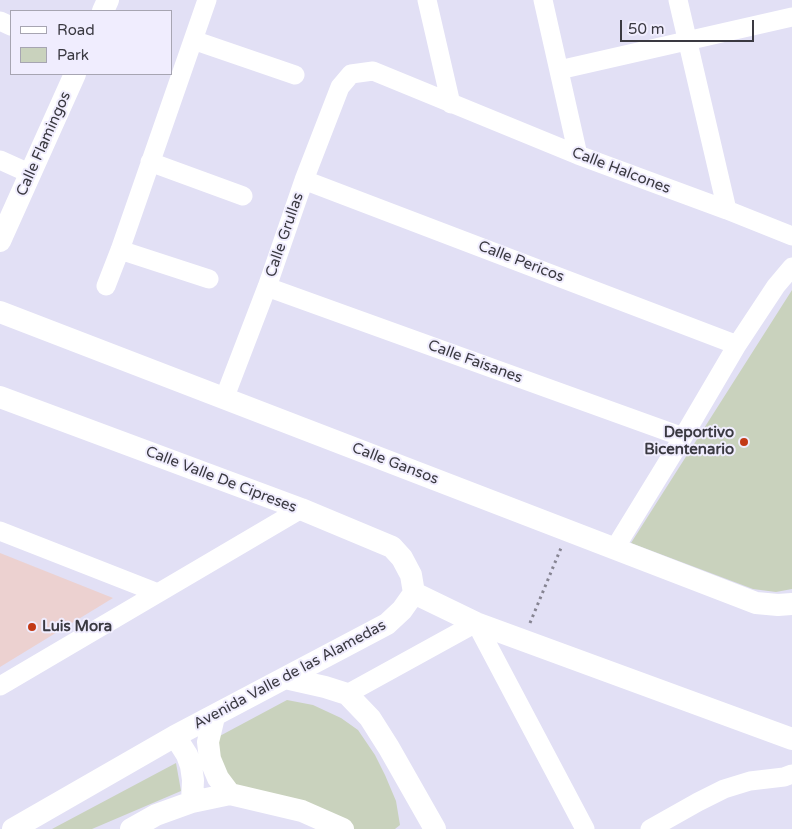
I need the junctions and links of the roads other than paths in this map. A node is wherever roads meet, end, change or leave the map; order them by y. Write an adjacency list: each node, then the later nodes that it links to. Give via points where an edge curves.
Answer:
1 (207, 0): 6 (street)
2 (427, 0): 12 (street)
3 (542, 0): 8 (street)
4 (678, 0): 7 (street)
5 (792, 17): 7 (street)
6 (193, 40): 9 (street); 15 (street)
7 (688, 41): 8 (street); 19 (street)
8 (559, 70): 13 (street)
9 (295, 74)
10 (351, 74): 12 (street, Calle Halcones, via 373,71); 17 (street, Calle Grullas, via 340,87)
11 (75, 75): 16 (street, Calle Flamingos)
12 (452, 104): 13 (street, Calle Halcones)
13 (578, 155): 19 (street, Calle Halcones)
14 (0, 160): 16 (street)
15 (150, 162): 18 (street); 22 (street)
16 (31, 174): 21 (street, Calle Flamingos)
17 (304, 180): 26 (street, Calle Grullas); 28 (street, Calle Pericos)
18 (243, 196)
19 (727, 210): 20 (street, Calle Halcones)
20 (792, 236)
21 (0, 241)
22 (120, 250): 24 (street); 25 (street)
23 (792, 267): 28 (street)
24 (209, 279)
25 (106, 286)
26 (266, 287): 30 (street, Calle Grullas); 31 (street, Calle Faisanes)
27 (0, 312): 30 (street, Calle Gansos)
28 (737, 345): 31 (street)
29 (0, 397): 32 (street, Calle Valle De Cipreses)
30 (224, 399): 34 (street, Calle Gansos)
31 (683, 437): 34 (street)
32 (301, 510): 35 (street, Calle Valle De Cipreses, via 392,546 411,575); 36 (street)
33 (0, 531): 36 (street)
34 (615, 548): 37 (street, Calle Gansos, via 756,603)
35 (414, 592): 38 (street); 39 (street, Avenida Valle de las Alamedas, via 387,624)
36 (158, 593): 40 (street)
37 (792, 604)
38 (476, 623): 41 (street); 44 (street); 52 (street)
39 (284, 678): 41 (street); 42 (street, Avenida Valle de las Alamedas)
40 (0, 686)
41 (347, 694): 51 (street, via 380,733)
42 (214, 717): 43 (street, Avenida Valle de las Alamedas); 46 (street, via 208,742 210,759)
43 (175, 736): 47 (street, via 191,766); 48 (street, Avenida Valle de las Alamedas)
44 (792, 739)
45 (792, 774): 53 (street, via 724,789)
46 (230, 794): 47 (street); 50 (street, via 302,812)
47 (192, 802): 49 (street, via 156,815)
48 (13, 829)
49 (131, 829)
50 (343, 829)
51 (435, 829)
52 (586, 829)
53 (650, 829)

